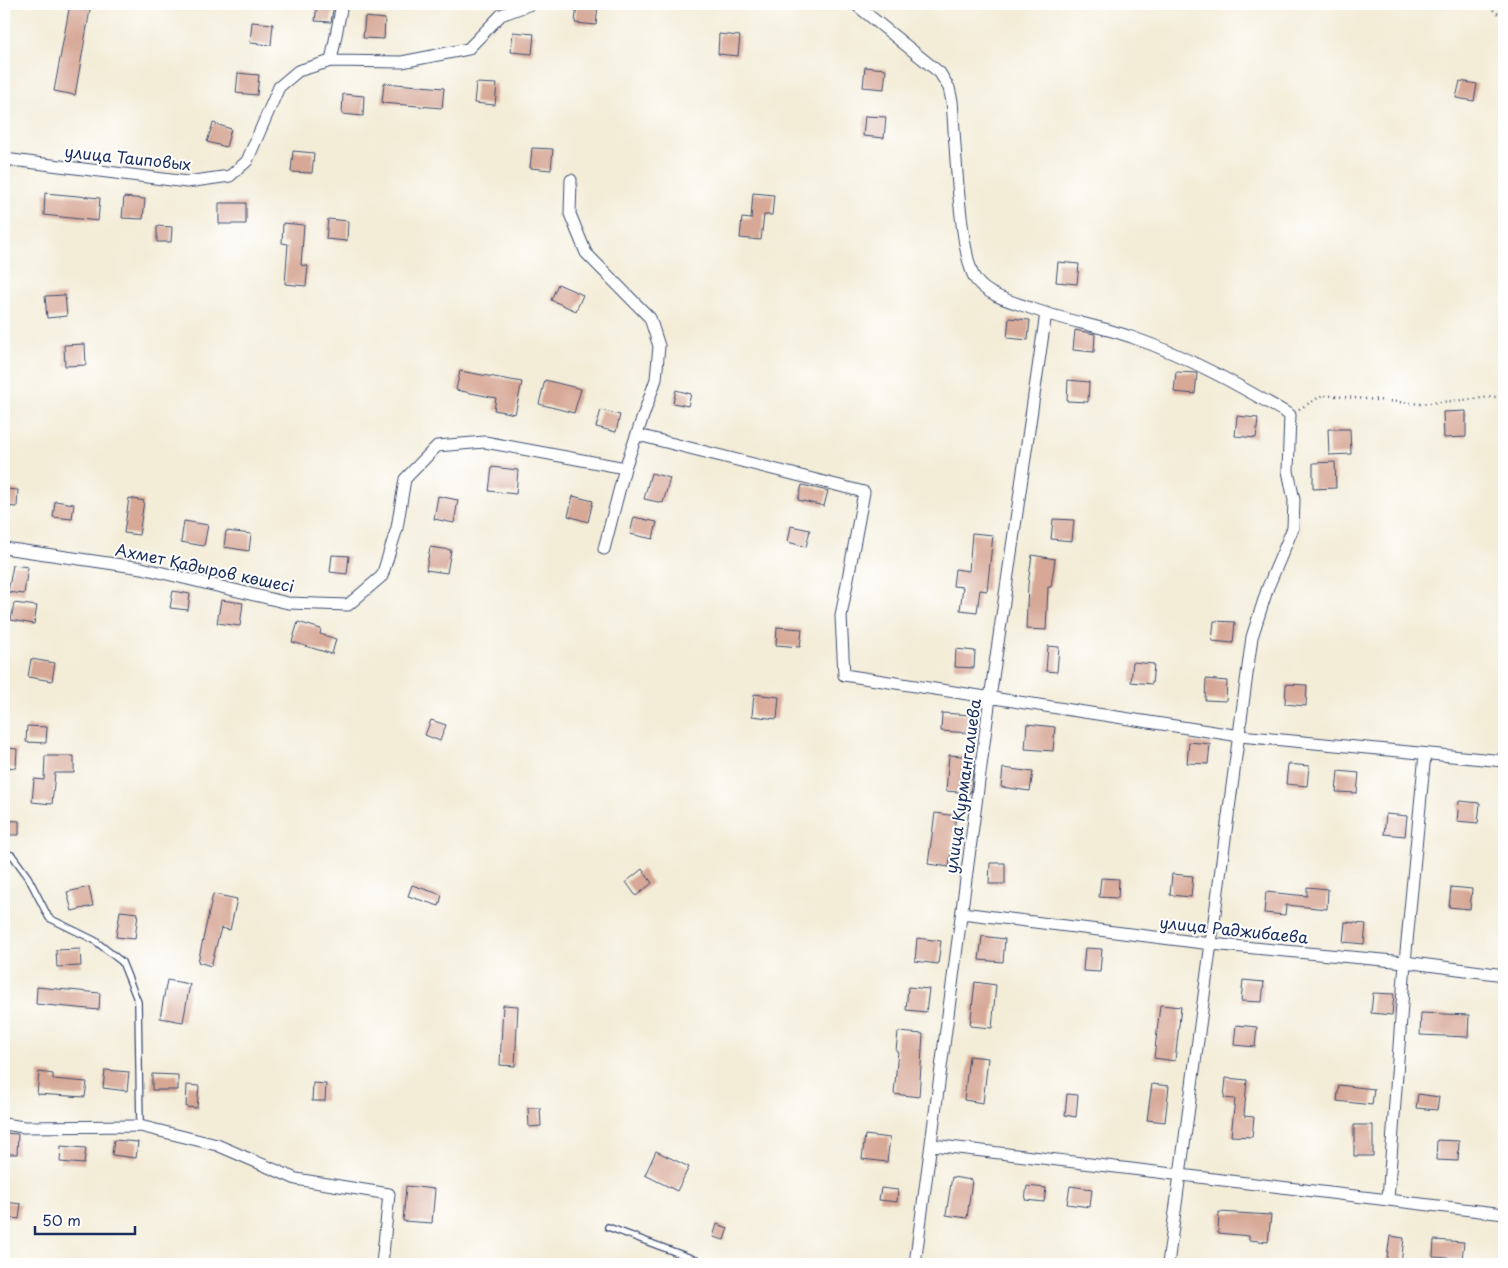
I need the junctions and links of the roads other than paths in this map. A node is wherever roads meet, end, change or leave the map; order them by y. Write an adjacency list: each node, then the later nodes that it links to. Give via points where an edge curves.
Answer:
1 (342, 4): 4 (street)
2 (530, 4): 4 (street, улица Таиповых, via 501,15 468,50 402,62)
3 (854, 4): 7 (street, via 940,72 949,88 962,222 975,280 991,293)
4 (331, 61): 5 (street, улица Таиповых, via 298,71 279,87 247,161 230,176 187,182)
5 (4, 159)
6 (571, 180): 8 (street, via 570,214 586,253 650,318 659,346 656,379)
7 (1046, 313): 12 (street, улица Курмангалиева); 13 (street, via 1134,338 1198,365 1290,415 1288,471 1294,500 1293,528 1268,587 1252,637)
8 (638, 435): 9 (street); 12 (street, via 864,492 841,616 844,675)
9 (625, 468): 10 (street, Ахмет Қадыров көшесі, via 485,442 437,446 405,478 397,528 382,576 348,605 288,603 142,568); 11 (street)
10 (4, 548)
11 (604, 548)
12 (990, 698): 13 (street); 17 (street, улица Курмангалиева)
13 (1240, 736): 14 (street); 18 (street)
14 (1425, 754): 15 (street); 19 (street)
15 (1504, 762)
16 (4, 854): 22 (lane, via 12,855 28,877 49,918 94,940 122,962 138,1002)
17 (962, 913): 18 (street, улица Раджибаева); 23 (street, улица Курмангалиева)
18 (1211, 944): 19 (street, улица Раджибаева); 24 (street)
19 (1405, 962): 20 (street, улица Раджибаева); 25 (street)
20 (1504, 975)
21 (4, 1124): 22 (street, via 24,1127)
22 (140, 1126): 28 (street, via 217,1144 296,1179 389,1194)
23 (933, 1145): 24 (street); 30 (street, улица Курмангалиева)
24 (1179, 1174): 25 (street); 31 (street)
25 (1388, 1200): 26 (street)
26 (1504, 1214)
27 (608, 1227): 29 (lane)
28 (382, 1264)
29 (707, 1264)
30 (915, 1264)
31 (1168, 1264)

